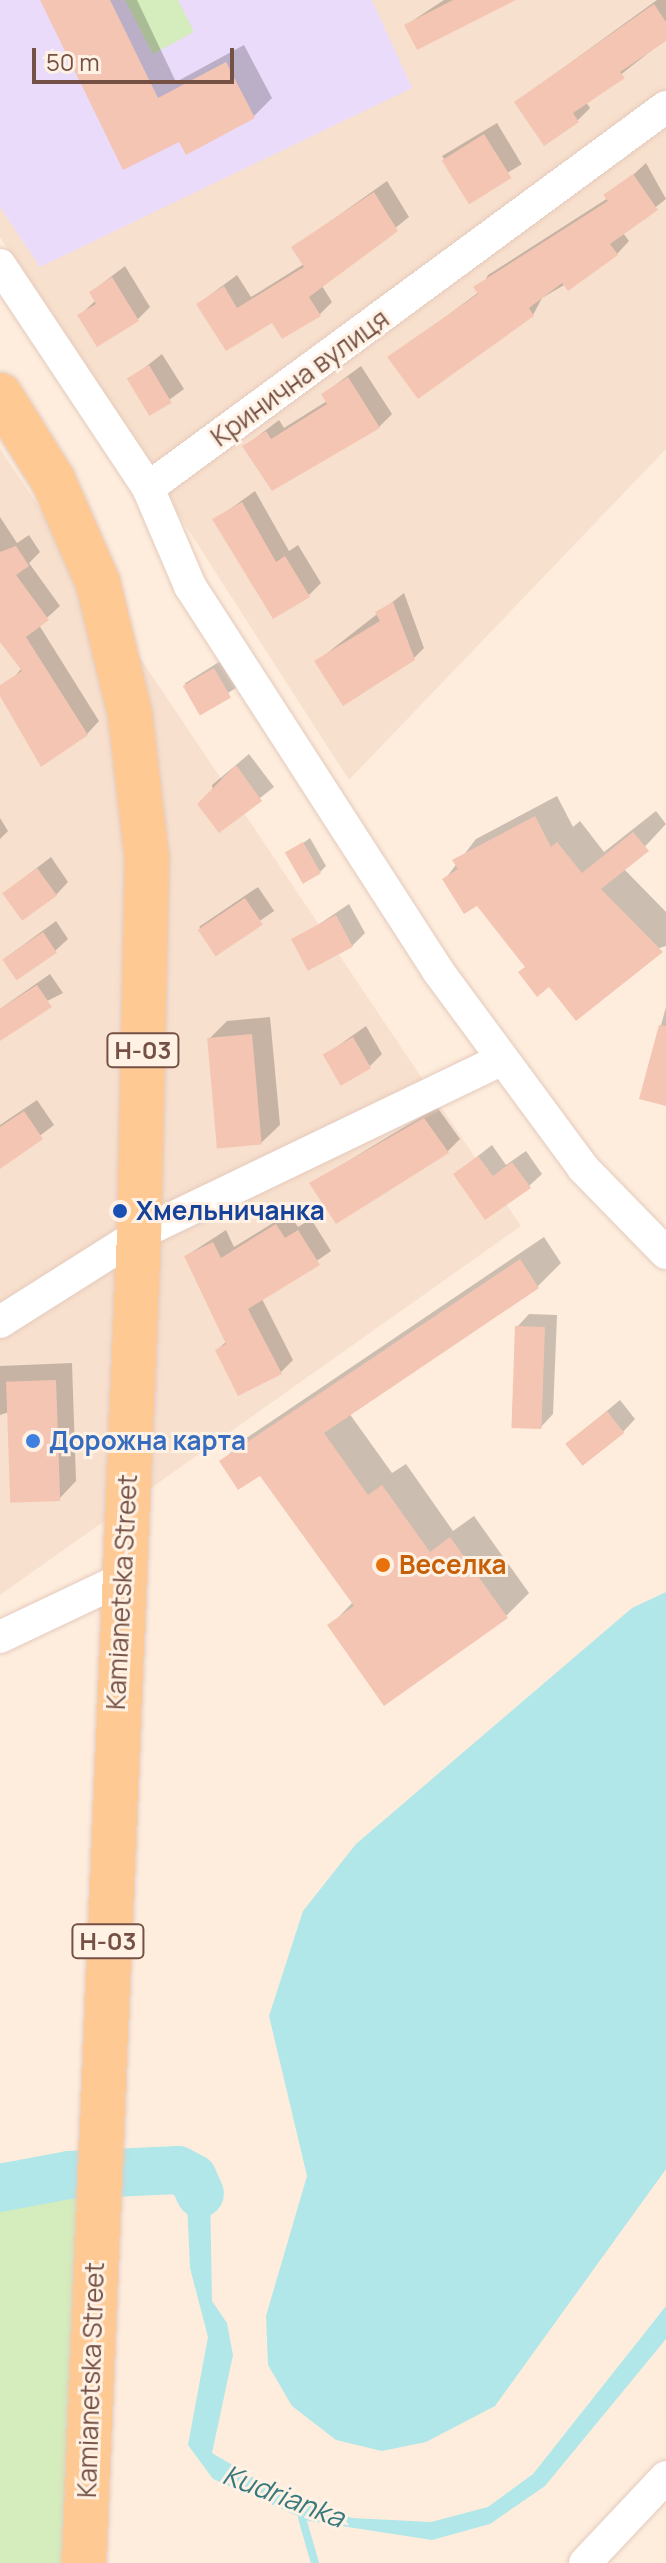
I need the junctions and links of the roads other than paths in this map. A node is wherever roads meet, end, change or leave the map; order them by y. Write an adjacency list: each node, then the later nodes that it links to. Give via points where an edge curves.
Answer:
1 (666, 107): 4 (street, Кринична вулиця)
2 (0, 265): 4 (street)
3 (0, 395): 6 (main road, Kamianetska Street / Н-03, via 53,480 98,583 130,714 147,858)
4 (148, 488): 5 (street, via 190,586)
5 (502, 1059): 6 (street); 7 (street, via 583,1168)
6 (139, 1234): 8 (street); 9 (main road, Kamianetska Street / Н-03)
7 (666, 1253)
8 (0, 1322)
9 (122, 1579): 10 (street); 12 (main road, Kamianetska Street / Н-03)
10 (0, 1637)
11 (666, 2477): 13 (street)
12 (84, 2563)
13 (585, 2563)

